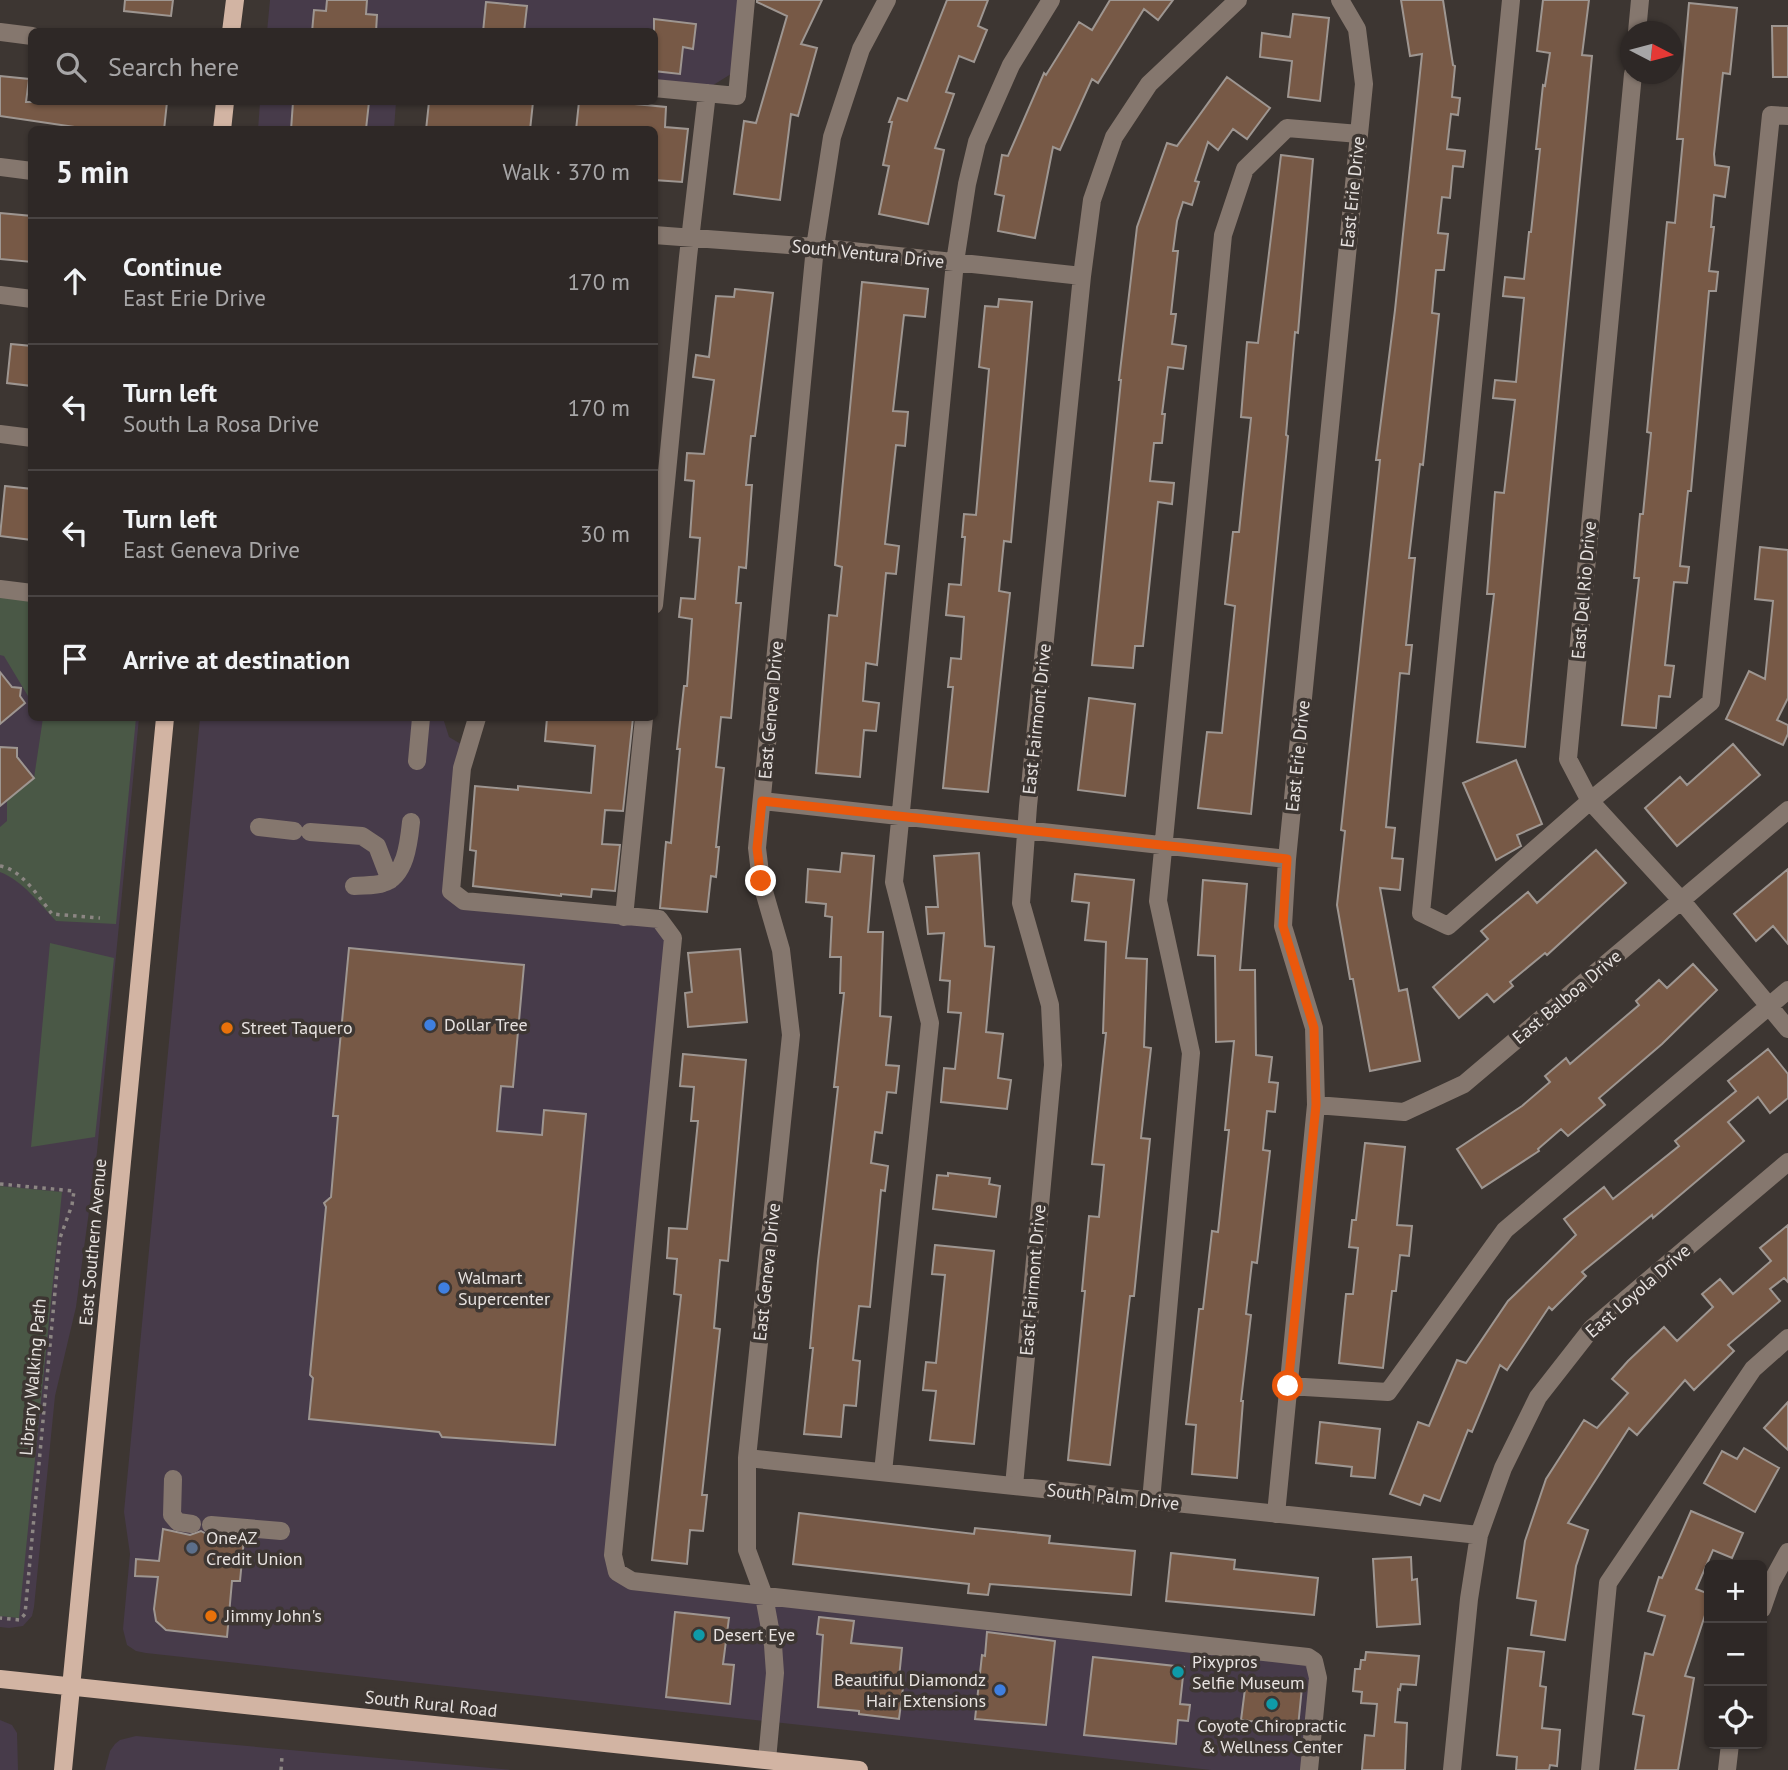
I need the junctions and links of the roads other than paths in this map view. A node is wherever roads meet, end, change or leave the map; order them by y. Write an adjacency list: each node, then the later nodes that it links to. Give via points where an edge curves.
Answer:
1 (234, 0): 10 (main road)
2 (746, 0): 15 (street, via 737,96)
3 (887, 0): 24 (street, East Geneva Drive, via 861,49 832,138)
4 (1051, 0): 25 (street, via 1011,65 977,142)
5 (1238, 0): 26 (street, East Fairmont Drive, via 1149,84 1114,137 1092,200)
6 (1340, 0): 19 (street, East Erie Drive, via 1357,29 1364,84)
7 (1511, 0): 40 (street, via 1421,913 1448,926)
8 (1640, 0): 9 (street)
9 (1638, 21)
10 (231, 28)
11 (0, 32): 12 (street)
12 (28, 36)
13 (1632, 84): 40 (street, East Del Rio Drive, via 1568,759)
14 (658, 88): 15 (street)
15 (707, 93): 23 (street)
16 (225, 105): 18 (main road)
17 (1788, 116): 40 (street, via 1771,115 1711,702)
18 (222, 126)
19 (1359, 134): 46 (street, via 1287,128 1245,169 1223,235); 47 (street, East Erie Drive)
20 (0, 167): 21 (street)
21 (28, 170)
22 (658, 235): 23 (street, South Ventura Drive)
23 (690, 238): 24 (street, South Ventura Drive); 31 (street)
24 (815, 247): 25 (street, South Ventura Drive); 39 (street, East Geneva Drive)
25 (955, 262): 26 (street, South Ventura Drive); 42 (street)
26 (1082, 275): 45 (street, East Fairmont Drive)
27 (0, 295): 28 (street)
28 (28, 298)
29 (0, 434): 30 (street)
30 (28, 438)
31 (658, 563)
32 (0, 589): 33 (street)
33 (28, 592)
34 (165, 721): 71 (main road, East Southern Avenue)
35 (421, 721): 38 (street)
36 (476, 721): 51 (street, via 462,768 451,891 464,901)
37 (643, 721): 51 (street)
38 (418, 761)
39 (762, 801): 42 (street); 59 (street, East Geneva Drive, via 757,848 781,950 792,1035)
40 (1590, 801): 50 (street, East Del Rio Drive)
41 (1788, 810): 50 (street, East Balboa Drive)
42 (900, 817): 45 (street); 60 (street, via 894,882 930,1023)
43 (411, 822): 48 (street, via 402,864)
44 (259, 827): 48 (street, via 362,836 377,846)
45 (1026, 831): 46 (street); 62 (street, East Fairmont Drive, via 1021,903 1050,1005 1053,1065)
46 (1164, 846): 47 (street); 63 (street, via 1158,901 1191,1054)
47 (1287, 859): 55 (street, East Erie Drive, via 1283,926 1314,1028)
48 (390, 880): 49 (street)
49 (354, 886)
50 (1681, 900): 53 (street, East Del Rio Drive); 55 (street, East Balboa Drive, via 1464,1084 1404,1112)
51 (624, 917): 69 (street, via 659,919 673,938 614,1564 617,1572 632,1581)
52 (1788, 990): 53 (street)
53 (1769, 1006): 54 (street, East Del Rio Drive); 58 (street, via 1505,1230 1388,1392)
54 (1788, 1029)
55 (1316, 1105): 58 (street, East Erie Drive)
56 (1788, 1162): 66 (street, East Loyola Drive, via 1592,1328 1538,1397 1503,1468)
57 (1788, 1338): 78 (street, via 1753,1369 1608,1583)
58 (1288, 1386): 64 (street, East Erie Drive)
59 (747, 1458): 60 (street, South Palm Drive); 69 (street, East Geneva Drive, via 747,1550)
60 (883, 1472): 62 (street, South Palm Drive)
61 (173, 1479): 65 (street, via 172,1515 178,1522)
62 (1014, 1486): 63 (street, South Palm Drive)
63 (1151, 1501): 64 (street, South Palm Drive)
64 (1276, 1514): 66 (street, South Palm Drive)
65 (281, 1531)
66 (1479, 1535): 77 (street, East Loyola Drive)
67 (1788, 1552): 68 (street)
68 (1767, 1593)
69 (764, 1596): 73 (street, East Geneva Drive, via 775,1673); 76 (street, via 1308,1657 1314,1661 1318,1678)
70 (0, 1679): 71 (main road, South Rural Road)
71 (72, 1687): 73 (main road, South Rural Road); 74 (main road, East Southern Avenue)
72 (1729, 1749): 79 (street)
73 (767, 1760): 75 (main road, South Rural Road)
74 (63, 1770)
75 (859, 1770)
76 (1309, 1770)
77 (1452, 1770)
78 (1590, 1770)
79 (1727, 1770)

